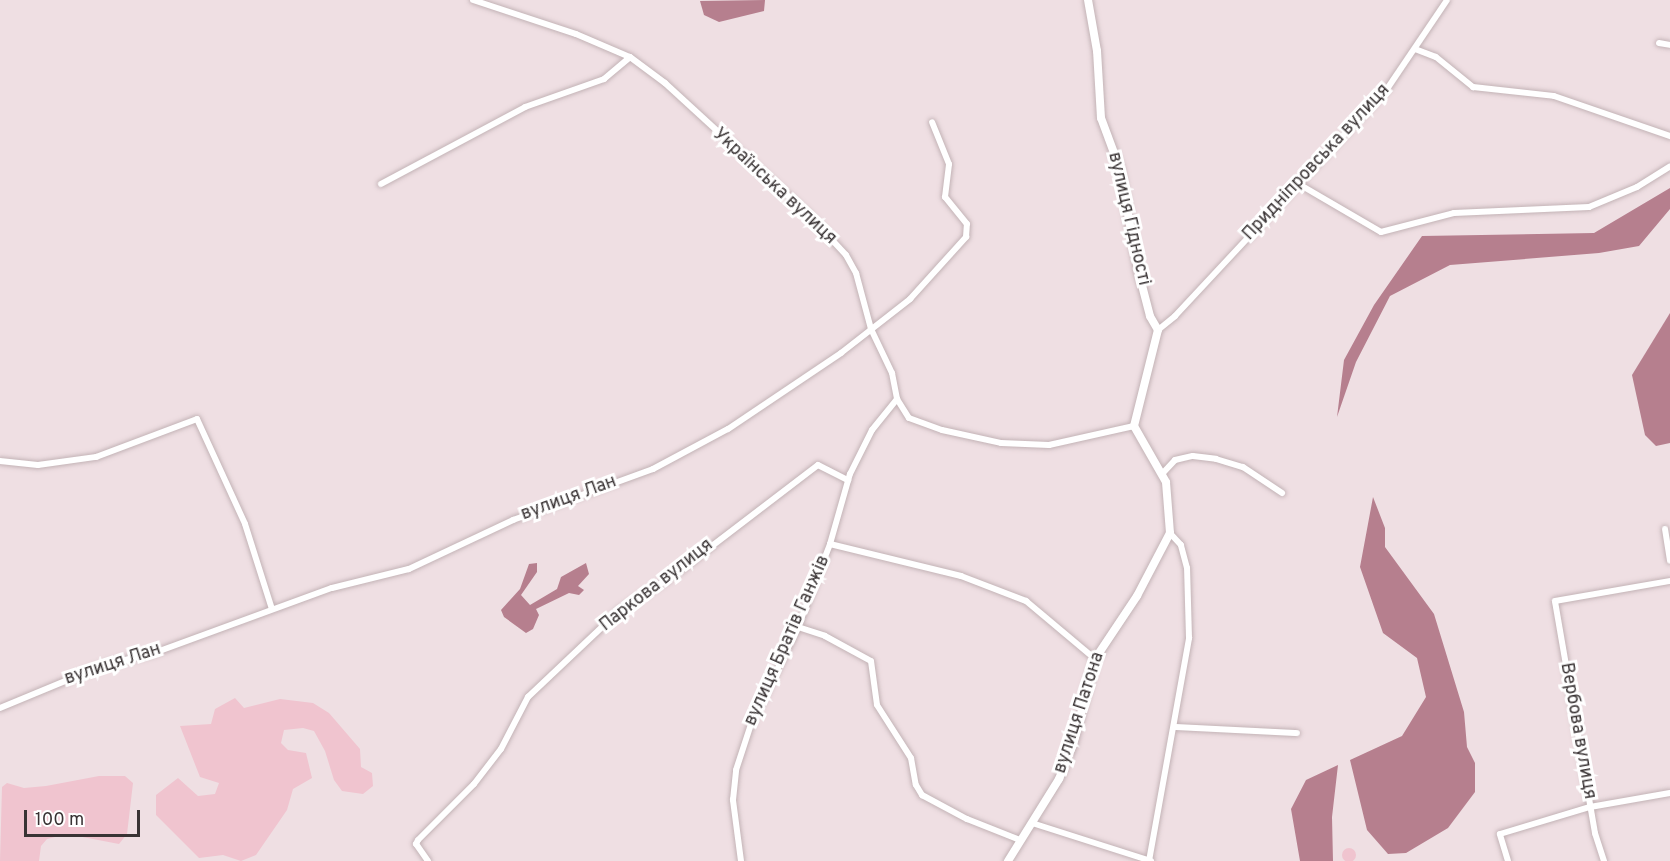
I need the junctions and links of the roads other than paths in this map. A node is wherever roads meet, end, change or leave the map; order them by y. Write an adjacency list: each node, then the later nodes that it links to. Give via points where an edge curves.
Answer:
1 (473, 0): 7 (street, Українська вулиця, via 576,34)
2 (1088, 0): 14 (street, вулиця Гідності, via 1097,51 1101,118 1120,169 1138,270 1150,316)
3 (1447, 0): 6 (street, Придніпровська вулиця)
4 (1659, 43): 5 (street)
5 (1670, 45)
6 (1415, 49): 9 (street, via 1436,57 1473,87 1554,96); 11 (street, Придніпровська вулиця, via 1387,90)
7 (630, 57): 12 (street, via 604,79 525,107); 13 (street, Українська вулиця, via 665,83 767,181 807,213 846,255 856,273)
8 (932, 122): 13 (street, вулиця Лан, via 949,164 945,197 967,224 966,237 910,299)
9 (1670, 136)
10 (1670, 165): 11 (street, via 1637,188 1589,207 1454,213 1381,232)
11 (1297, 183): 14 (street, Придніпровська вулиця)
12 (381, 184)
13 (871, 329): 15 (street, Українська вулиця, via 892,373); 26 (street, вулиця Лан, via 728,429 653,469 513,520 409,569 332,588)
14 (1158, 330): 16 (street)
15 (897, 399): 16 (street, Українська вулиця, via 909,418 1000,443 1049,445); 19 (street, вулиця Братів Ганжів, via 872,429)
16 (1134, 426): 18 (street)
17 (0, 461): 26 (street, via 38,465 96,457 197,419 245,524)
18 (1162, 474): 20 (street, via 1175,460 1193,456 1216,459 1243,467); 22 (street, via 1170,496)
19 (848, 480): 23 (street, вулиця Братів Ганжів); 36 (street, Паркова вулиця, via 818,465 674,575 620,610 528,697 501,750 474,784 418,840 416,844)
20 (1282, 493)
21 (1665, 529): 24 (street)
22 (1170, 533): 28 (street, вулиця Патона, via 1137,596); 30 (street, via 1181,545 1187,568 1190,614 1187,659)
23 (830, 544): 27 (street, вулиця Братів Ганжів); 28 (street, via 961,576 1026,601)
24 (1670, 561)
25 (1670, 581): 33 (street, Вербова вулиця, via 1555,600)
26 (272, 609): 29 (street, вулиця Лан, via 154,653 104,665)
27 (798, 627): 35 (street, via 825,636 871,661 877,705 911,758 922,795); 37 (street, вулиця Братів Ганжів, via 752,721 736,770 733,800)
28 (1095, 659): 34 (street, вулиця Патона, via 1073,745 1054,788)
29 (0, 708)
30 (1174, 727): 31 (street); 39 (street)
31 (1297, 733)
32 (1670, 793): 33 (street)
33 (1590, 807): 40 (street, via 1500,834); 41 (street, Вербова вулиця)
34 (1032, 823): 35 (street, вулиця Патона); 39 (street)
35 (1020, 840): 38 (street, вулиця Патона)
36 (428, 861)
37 (741, 861)
38 (1008, 861)
39 (1149, 861)
40 (1508, 861)
41 (1604, 861)

